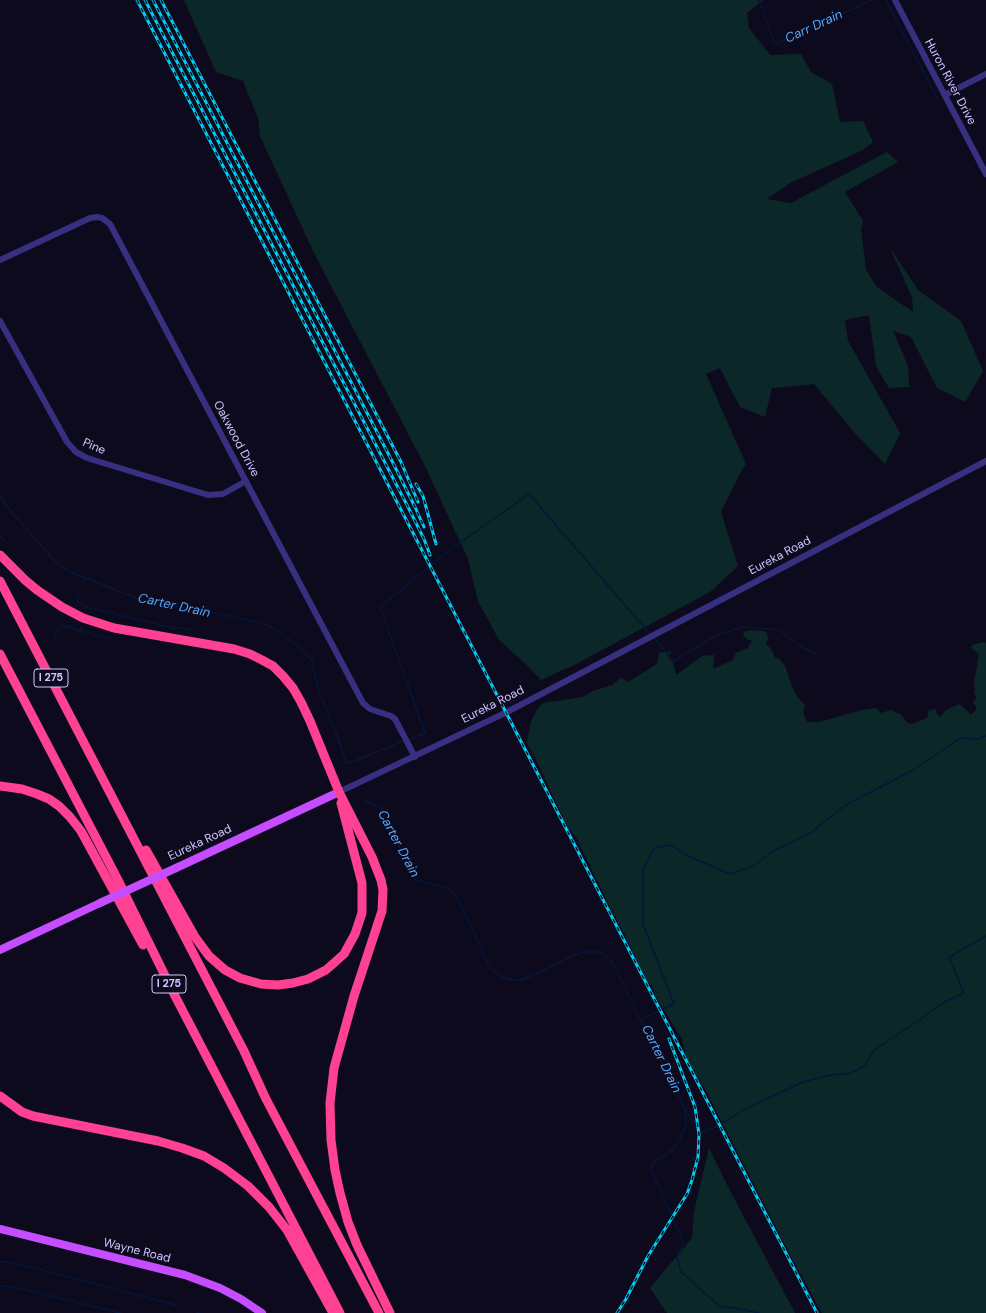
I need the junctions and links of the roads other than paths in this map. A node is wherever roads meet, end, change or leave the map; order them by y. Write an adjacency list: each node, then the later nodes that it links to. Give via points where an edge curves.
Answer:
1 (895, 0): 3 (street, Huron River Drive)
2 (986, 74): 3 (street)
3 (945, 95): 4 (street, Huron River Drive)
4 (986, 174)
5 (0, 260): 8 (street, Oakwood Drive, via 90,218 97,217 108,222)
6 (0, 321): 8 (street, Pine, via 67,442 76,452 87,458 208,495 223,494)
7 (986, 461): 12 (street, Eureka Road, via 505,713)
8 (246, 481): 12 (street, Oakwood Drive, via 363,703 370,709 395,719)
9 (0, 555): 15 (highway, via 37,590 83,618 114,628 234,649 273,666 293,688 301,702)
10 (0, 581): 13 (highway, I 275)
11 (0, 654): 17 (highway, I 275, via 117,878)
12 (415, 756): 15 (street, Eureka Road)
13 (101, 776): 15 (highway, via 195,937 209,956 225,970 240,978 262,984 292,983 326,970 344,954 355,934 362,913 362,883); 23 (highway, I 275)
14 (0, 786): 17 (highway, via 37,794 59,806 81,831 144,947)
15 (339, 792): 16 (main road, Eureka Road, bridge); 24 (highway, via 381,880 383,900 382,911 334,1068 330,1104 331,1140 335,1170 348,1222)
16 (0, 950)
17 (174, 994): 22 (highway, I 275)
18 (0, 1096): 21 (highway, via 14,1107 33,1116 158,1141 197,1154 224,1168 254,1191 287,1230)
19 (0, 1229): 20 (main road, Wayne Road, via 191,1277 220,1288)
20 (262, 1313)
21 (333, 1313)
22 (340, 1313)
23 (379, 1313)
24 (390, 1313)

